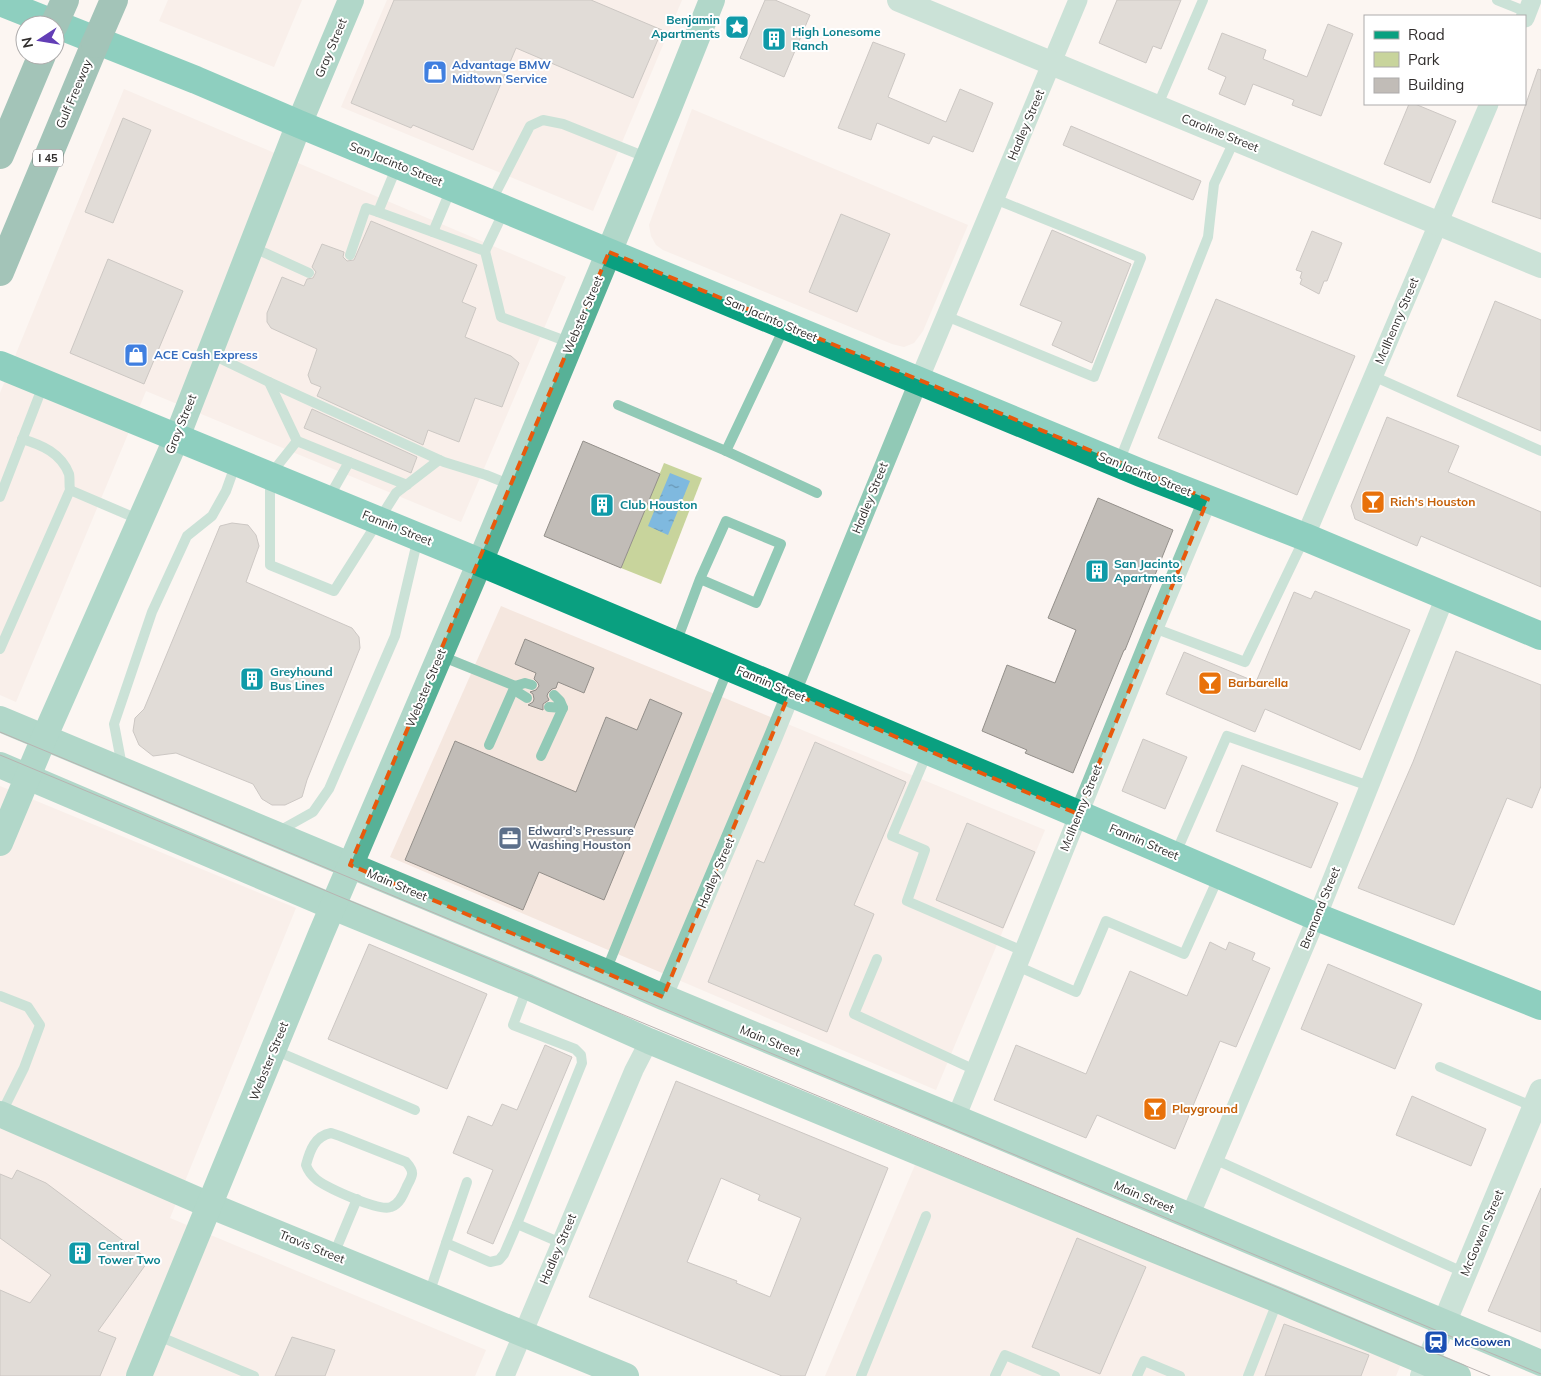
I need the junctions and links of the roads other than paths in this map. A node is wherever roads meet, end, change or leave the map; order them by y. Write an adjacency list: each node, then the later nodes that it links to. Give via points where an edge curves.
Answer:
1 (65, 0): 11 (highway, bridge)
2 (114, 0): 32 (highway, Gulf Freeway / I 45, bridge)
3 (352, 0): 16 (main road, Gray Street)
4 (712, 0): 19 (main road, Webster Street)
5 (899, 0): 12 (street, Caroline Street)
6 (1078, 0): 12 (street, Hadley Street)
7 (1203, 0): 15 (lane)
8 (1497, 0): 10 (lane)
9 (0, 2): 16 (main road, San Jacinto Street)
10 (1528, 10)
11 (58, 15)
12 (1052, 64): 15 (street, Caroline Street); 22 (street, Hadley Street)
13 (38, 65): 18 (highway)
14 (1489, 105): 25 (street, McIlhenny Street)
15 (1156, 107): 17 (street, Caroline Street)
16 (299, 124): 20 (main road, San Jacinto Street); 27 (main road, Gray Street)
17 (1235, 139): 25 (street, Caroline Street); 52 (lane, via 1214,184 1208,237)
18 (0, 155)
19 (648, 158): 23 (lane, via 562,124 543,120 530,126); 29 (main road, Webster Street)
20 (397, 165): 21 (main road, San Jacinto Street); 24 (lane)
21 (451, 187): 23 (main road, San Jacinto Street); 26 (lane)
22 (995, 198): 34 (street, Hadley Street); 34 (lane, via 1141,258 1094,377)
23 (498, 206): 28 (lane); 29 (main road, San Jacinto Street)
24 (378, 212): 26 (lane); 30 (lane, via 366,208)
25 (1440, 224): 31 (street, Caroline Street); 39 (street, McIlhenny Street)
26 (433, 232): 28 (lane)
27 (251, 247): 33 (lane); 37 (main road, Gray Street)
28 (484, 251): 36 (lane, via 501,316)
29 (609, 252): 35 (main road, San Jacinto Street); 36 (main road, Webster Street)
30 (350, 255)
31 (1541, 266)
32 (0, 272)
33 (309, 273)
34 (946, 316): 40 (street, Hadley Street)
35 (786, 325): 40 (main road, San Jacinto Street); 47 (lane)
36 (571, 344): 55 (main road, Webster Street)
37 (210, 353): 42 (lane); 44 (main road, Gray Street)
38 (0, 365): 41 (main road, Fannin Street)
39 (1373, 376): 48 (lane); 64 (street, McIlhenny Street)
40 (919, 380): 52 (main road, San Jacinto Street); 76 (street, Hadley Street)
41 (44, 382): 44 (main road, Fannin Street); 45 (lane)
42 (269, 382): 46 (lane); 49 (lane)
43 (618, 405): 47 (lane)
44 (177, 437): 50 (main road, Fannin Street); 61 (main road, Gray Street)
45 (22, 439): 56 (lane, via 57,455 69,475); 58 (lane)
46 (297, 441): 51 (lane); 53 (lane)
47 (726, 451): 57 (lane)
48 (1541, 451)
49 (439, 460): 54 (lane); 55 (lane)
50 (236, 462): 53 (main road, Fannin Street); 87 (lane, via 226,491 212,516 187,536 152,612 114,724)
51 (349, 462): 54 (lane); 59 (lane)
52 (1118, 463): 60 (main road, San Jacinto Street)
53 (270, 475): 59 (main road, Fannin Street); 62 (lane, via 270,565 334,591)
54 (407, 485): 62 (lane, via 396,493)
55 (512, 486): 65 (main road, Webster Street)
56 (70, 490): 61 (lane); 71 (lane)
57 (817, 492)
58 (0, 497)
59 (328, 499): 62 (main road, Fannin Street)
60 (1208, 499): 64 (main road, San Jacinto Street); 68 (street, McIlhenny Street)
61 (140, 520): 82 (main road, Gray Street)
62 (380, 521): 63 (main road, Fannin Street)
63 (418, 537): 65 (main road, Fannin Street); 91 (lane, via 395,636 330,789 313,812)
64 (1305, 537): 67 (main road, San Jacinto Street); 68 (lane, via 1245,662)
65 (480, 562): 70 (main road, Fannin Street); 72 (main road, Webster Street)
66 (700, 579): 66 (lane, via 726,521 781,544 756,603); 70 (lane)
67 (1445, 597): 69 (main road, San Jacinto Street); 89 (street, Bremond Street)
68 (1154, 628): 90 (street, McIlhenny Street)
69 (1541, 636)
70 (676, 644): 73 (main road, Fannin Street)
71 (0, 648)
72 (440, 655): 75 (lane); 94 (main road, Webster Street)
73 (729, 667): 76 (main road, Fannin Street); 100 (lane)
74 (532, 685): 75 (lane)
75 (515, 686): 78 (lane); 83 (lane)
76 (790, 692): 84 (main road, Fannin Street); 103 (street, Hadley Street)
77 (554, 695): 80 (lane)
78 (528, 698)
79 (549, 707): 80 (lane)
80 (563, 708): 85 (lane)
81 (0, 719): 82 (main road, Main Street)
82 (44, 738): 87 (main road, Main Street); 88 (main road, Gray Street)
83 (489, 745)
84 (928, 750): 90 (main road, Fannin Street); 99 (lane, via 892,836 925,850 907,901)
85 (541, 756)
86 (0, 765): 88 (main road)
87 (122, 770): 91 (main road, Main Street)
88 (28, 776): 92 (main road, Gray Street); 96 (main road)
89 (1369, 786): 93 (lane, via 1227,736); 97 (street, Bremond Street)
90 (1078, 814): 93 (main road, Fannin Street); 99 (street, McIlhenny Street)
91 (274, 834): 94 (main road, Main Street)
92 (0, 844)
93 (1175, 856): 95 (main road, Fannin Street)
94 (350, 865): 96 (main road, Webster Street); 100 (main road, Main Street)
95 (1219, 875): 97 (main road, Fannin Street); 99 (lane, via 1184,954 1106,921 1076,992)
96 (333, 907): 101 (main road); 106 (main road, Webster Street)
97 (1317, 917): 104 (main road, Fannin Street); 113 (street, Bremond Street)
98 (877, 959): 108 (lane, via 854,1014)
99 (1020, 959): 108 (street, McIlhenny Street)
100 (606, 972): 103 (main road, Main Street)
101 (528, 987): 105 (main road); 119 (lane, via 514,1025 575,1049 581,1055 582,1063)
102 (0, 996): 111 (lane, via 28,1007 40,1025 24,1068)
103 (663, 998): 112 (main road, Main Street)
104 (1541, 1006)
105 (649, 1041): 121 (street, Hadley Street); 125 (main road)
106 (273, 1050): 110 (lane); 116 (main road, Webster Street)
107 (1440, 1067): 109 (lane)
108 (975, 1070): 112 (street, McIlhenny Street)
109 (1538, 1099): 123 (street, McGowen Street)
110 (415, 1110)
111 (0, 1114): 116 (main road, Travis Street)
112 (956, 1118): 118 (main road, Main Street)
113 (1214, 1159): 118 (street, Bremond Street); 123 (lane)
114 (467, 1182): 120 (lane)
115 (357, 1199): 115 (lane, via 383,1208 392,1207 402,1198 412,1169 406,1162 340,1136 324,1135 316,1140 308,1158 308,1172); 122 (lane)
116 (209, 1205): 122 (main road, Travis Street); 128 (main road, Webster Street)
117 (926, 1216): 135 (lane)
118 (1190, 1216): 126 (main road, Main Street)
119 (517, 1224): 120 (lane, via 499,1260 490,1262); 121 (lane)
120 (446, 1243): 124 (lane)
121 (561, 1243): 127 (street, Hadley Street)
122 (333, 1255): 124 (main road, Travis Street)
123 (1465, 1273): 126 (street, McGowen Street)
124 (429, 1294): 127 (main road, Travis Street)
125 (1278, 1300): 130 (main road); 140 (lane)
126 (1444, 1323): 129 (main road, Main Street); 130 (street, McGowen Street)
127 (523, 1333): 131 (main road, Travis Street); 134 (street, Hadley Street)
128 (156, 1335): 132 (main road, Webster Street); 133 (lane)
129 (1541, 1363)
130 (1425, 1369): 141 (main road)
131 (614, 1374)
132 (139, 1376)
133 (254, 1376)
134 (505, 1376)
135 (861, 1376)
136 (995, 1376): 137 (lane, via 1005,1355)
137 (1055, 1376)
138 (1137, 1376): 139 (lane, via 1144,1361)
139 (1180, 1376)
140 (1248, 1376)
141 (1458, 1376)

